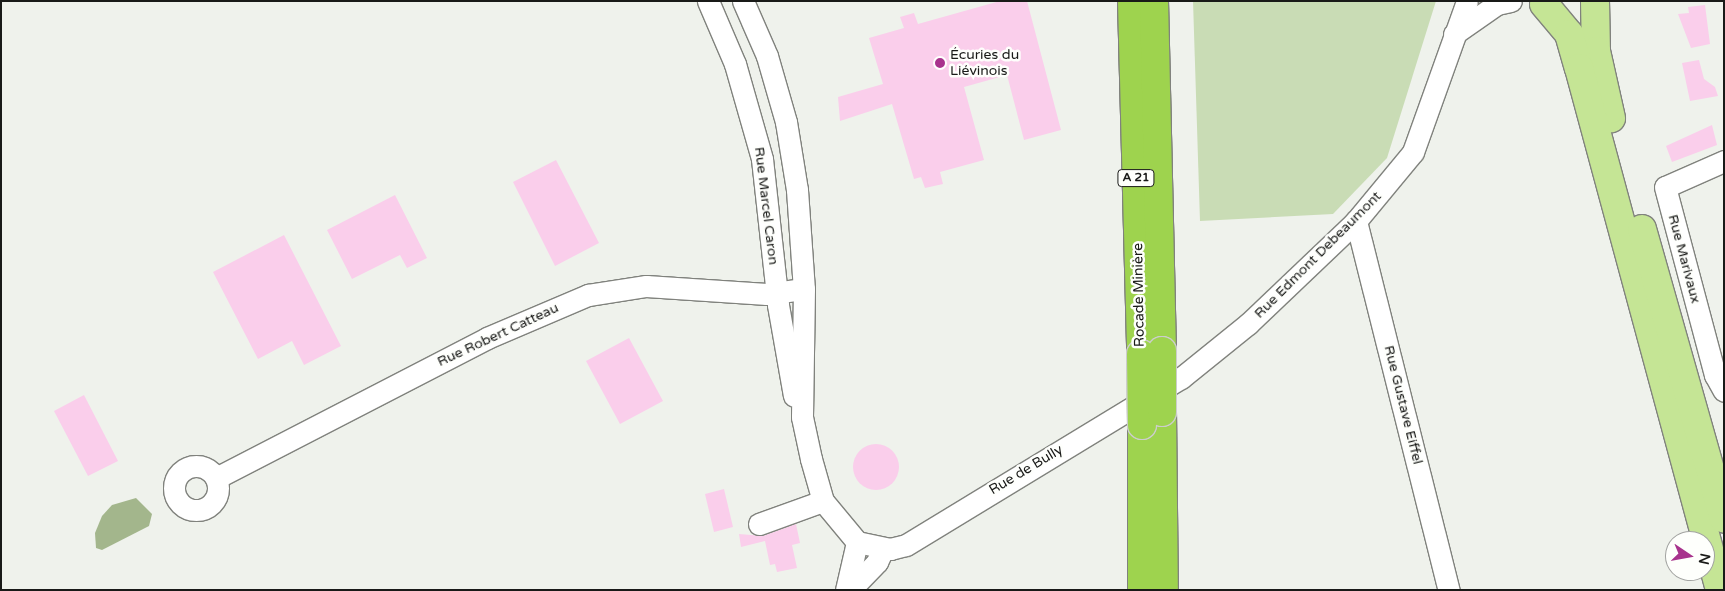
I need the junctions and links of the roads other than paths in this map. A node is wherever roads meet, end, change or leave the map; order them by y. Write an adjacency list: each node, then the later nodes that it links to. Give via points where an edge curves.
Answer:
1 (708, 1): 11 (street, Rue Marcel Caron)
2 (743, 1): 10 (street, Rue Marcel Caron)
3 (1132, 1): 16 (highway, Rocade Minière / A 21)
4 (1154, 1): 16 (highway, Rocade Minière / A 21)
5 (1466, 1): 9 (street, Rue Edmont Debeaumont)
6 (1511, 1): 9 (street, via 1497,4)
7 (1595, 1): 23 (main road, via 1596,51 1612,125)
8 (1548, 2): 32 (main road, via 1571,42)
9 (1454, 34): 13 (street, Rue Edmont Debeaumont, via 1413,152)
10 (767, 56): 11 (street); 14 (street, Rue Marcel Caron, via 787,124 802,224)
11 (735, 64): 15 (street, Rue Marcel Caron, via 762,159)
12 (1724, 161): 18 (street, Rue Marivaux, via 1665,187 1715,375)
13 (1356, 221): 17 (street, Rue Edmont Debeaumont); 31 (street, Rue Gustave Eiffel)
14 (804, 289): 15 (street, Rue Robert Catteau); 19 (street, Rue Marcel Caron)
15 (777, 291): 19 (street, Rue Marcel Caron, via 797,410); 21 (street, Rue Robert Catteau, via 745,294 646,286 588,295 487,338)
16 (1152, 353): 20 (highway, Rocade Minière / A 21, bridge)
17 (1213, 355): 26 (street, Rue de Bully, via 906,545)
18 (1724, 391)
19 (802, 417): 22 (street, Rue Marcel Caron)
20 (1152, 418): 29 (highway, Rocade Minière / A 21); 30 (highway, Rocade Minière / A 21)
21 (216, 478)
22 (823, 501): 24 (street); 25 (street, Rue Marcel Caron)
23 (1724, 519)
24 (759, 524)
25 (857, 542): 26 (street); 27 (street)
26 (883, 549): 28 (street, via 877,562)
27 (846, 590)
28 (850, 590)
29 (1142, 590)
30 (1164, 590)
31 (1449, 590)
32 (1720, 590)

